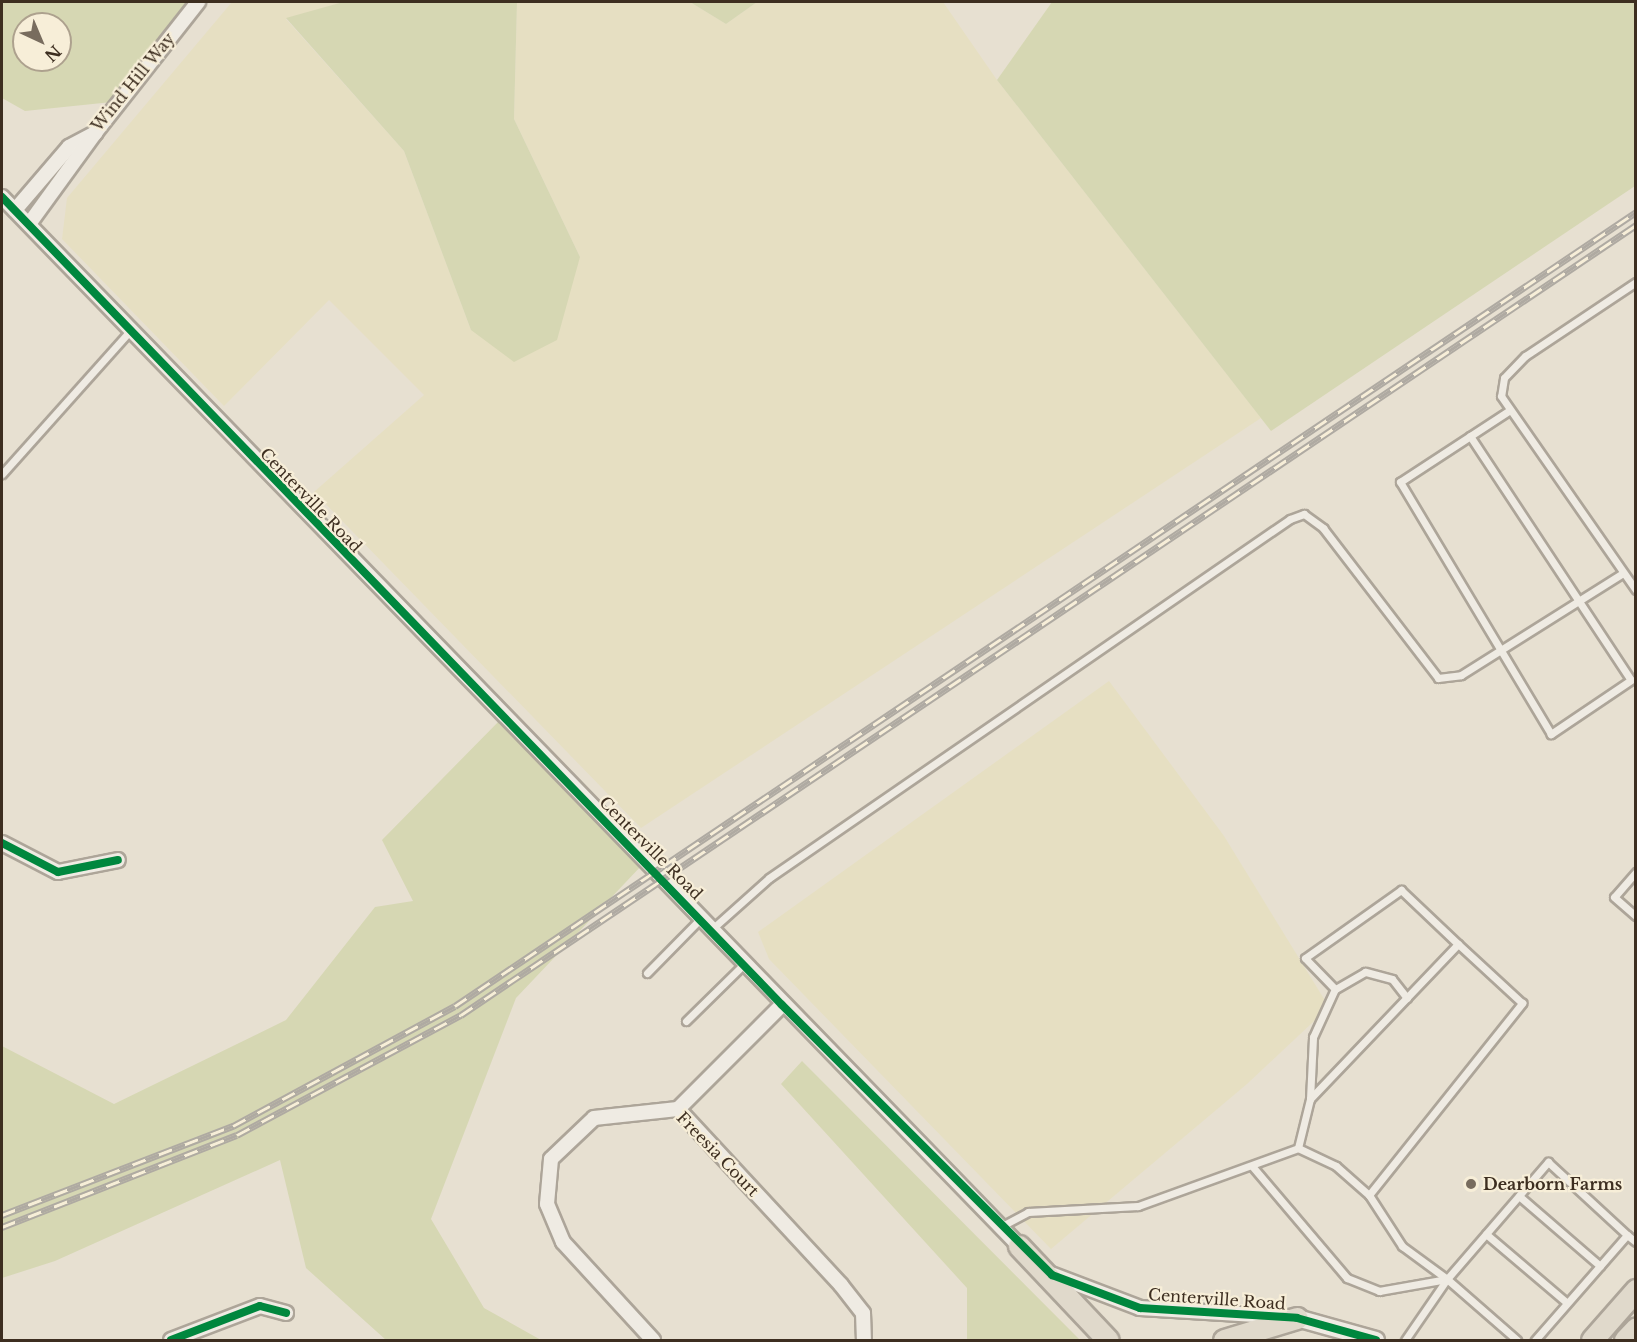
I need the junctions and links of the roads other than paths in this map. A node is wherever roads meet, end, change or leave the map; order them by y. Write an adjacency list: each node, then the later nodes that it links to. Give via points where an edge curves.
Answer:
1 (198, 2): 2 (street, Wind Hill Way)
2 (94, 133): 4 (street, Wind Hill Way, via 69,147); 5 (street)
3 (2, 197): 4 (street, Centerville Road)
4 (15, 210): 5 (street, Centerville Road)
5 (29, 224): 7 (street, Centerville Road)
6 (1635, 282): 8 (lane, via 1525,356 1504,378 1501,396)
7 (130, 331): 10 (lane); 19 (street, Centerville Road)
8 (1510, 410): 9 (lane); 11 (lane)
9 (1470, 436): 13 (lane); 14 (lane, via 1400,482)
10 (2, 474)
11 (1623, 573): 12 (lane); 13 (lane)
12 (1635, 590)
13 (1578, 601): 14 (lane); 14 (lane, via 1631,680 1551,734)
14 (1501, 650): 20 (lane, via 1461,675 1438,678 1323,528 1304,514 1290,519 769,878)
15 (2, 843): 16 (street, via 58,872)
16 (118, 860)
17 (1635, 872): 18 (lane, via 1614,897)
18 (1635, 916)
19 (701, 918): 20 (street, Centerville Road); 23 (lane)
20 (712, 929): 22 (street, Centerville Road)
21 (1458, 944): 24 (lane, via 1401,890 1305,958); 25 (lane); 32 (lane, via 1522,1003)
22 (744, 964): 26 (street, Centerville Road); 27 (lane)
23 (647, 973)
24 (1335, 989): 25 (lane, via 1365,972 1392,979); 28 (lane, via 1313,1037)
25 (1407, 998): 28 (lane)
26 (782, 1005): 29 (street); 34 (street, Centerville Road)
27 (686, 1021)
28 (1310, 1099): 30 (lane)
29 (678, 1109): 48 (street, Freesia Court, via 594,1118 551,1159 547,1204 563,1242); 49 (street, Freesia Court, via 841,1285 863,1313)
30 (1298, 1148): 31 (lane); 32 (lane, via 1336,1166)
31 (1252, 1166): 34 (lane, via 1138,1206 1028,1212); 40 (lane, via 1347,1278 1378,1291)
32 (1369, 1195): 40 (lane, via 1402,1246)
33 (1519, 1197): 35 (lane); 36 (lane, via 1548,1162); 39 (lane)
34 (1000, 1227): 38 (street, Centerville Road)
35 (1486, 1234): 40 (lane); 42 (lane)
36 (1627, 1235): 37 (lane); 39 (lane)
37 (1635, 1242)
38 (1019, 1246): 44 (street, Centerville Road, via 1052,1275 1140,1308); 50 (highway)
39 (1600, 1266): 42 (lane)
40 (1447, 1279): 53 (lane); 54 (lane)
41 (1635, 1290): 56 (highway)
42 (1567, 1303): 55 (lane)
43 (286, 1313): 47 (street, via 260,1306)
44 (1297, 1318): 46 (street, Centerville Road); 51 (highway)
45 (1635, 1328): 57 (highway)
46 (1344, 1335): 52 (street, Centerville Road)
47 (171, 1341)
48 (653, 1341)
49 (864, 1341)
50 (1108, 1341)
51 (1224, 1341)
52 (1376, 1341)
53 (1405, 1341)
54 (1517, 1341)
55 (1534, 1341)
56 (1592, 1341)
57 (1625, 1341)

